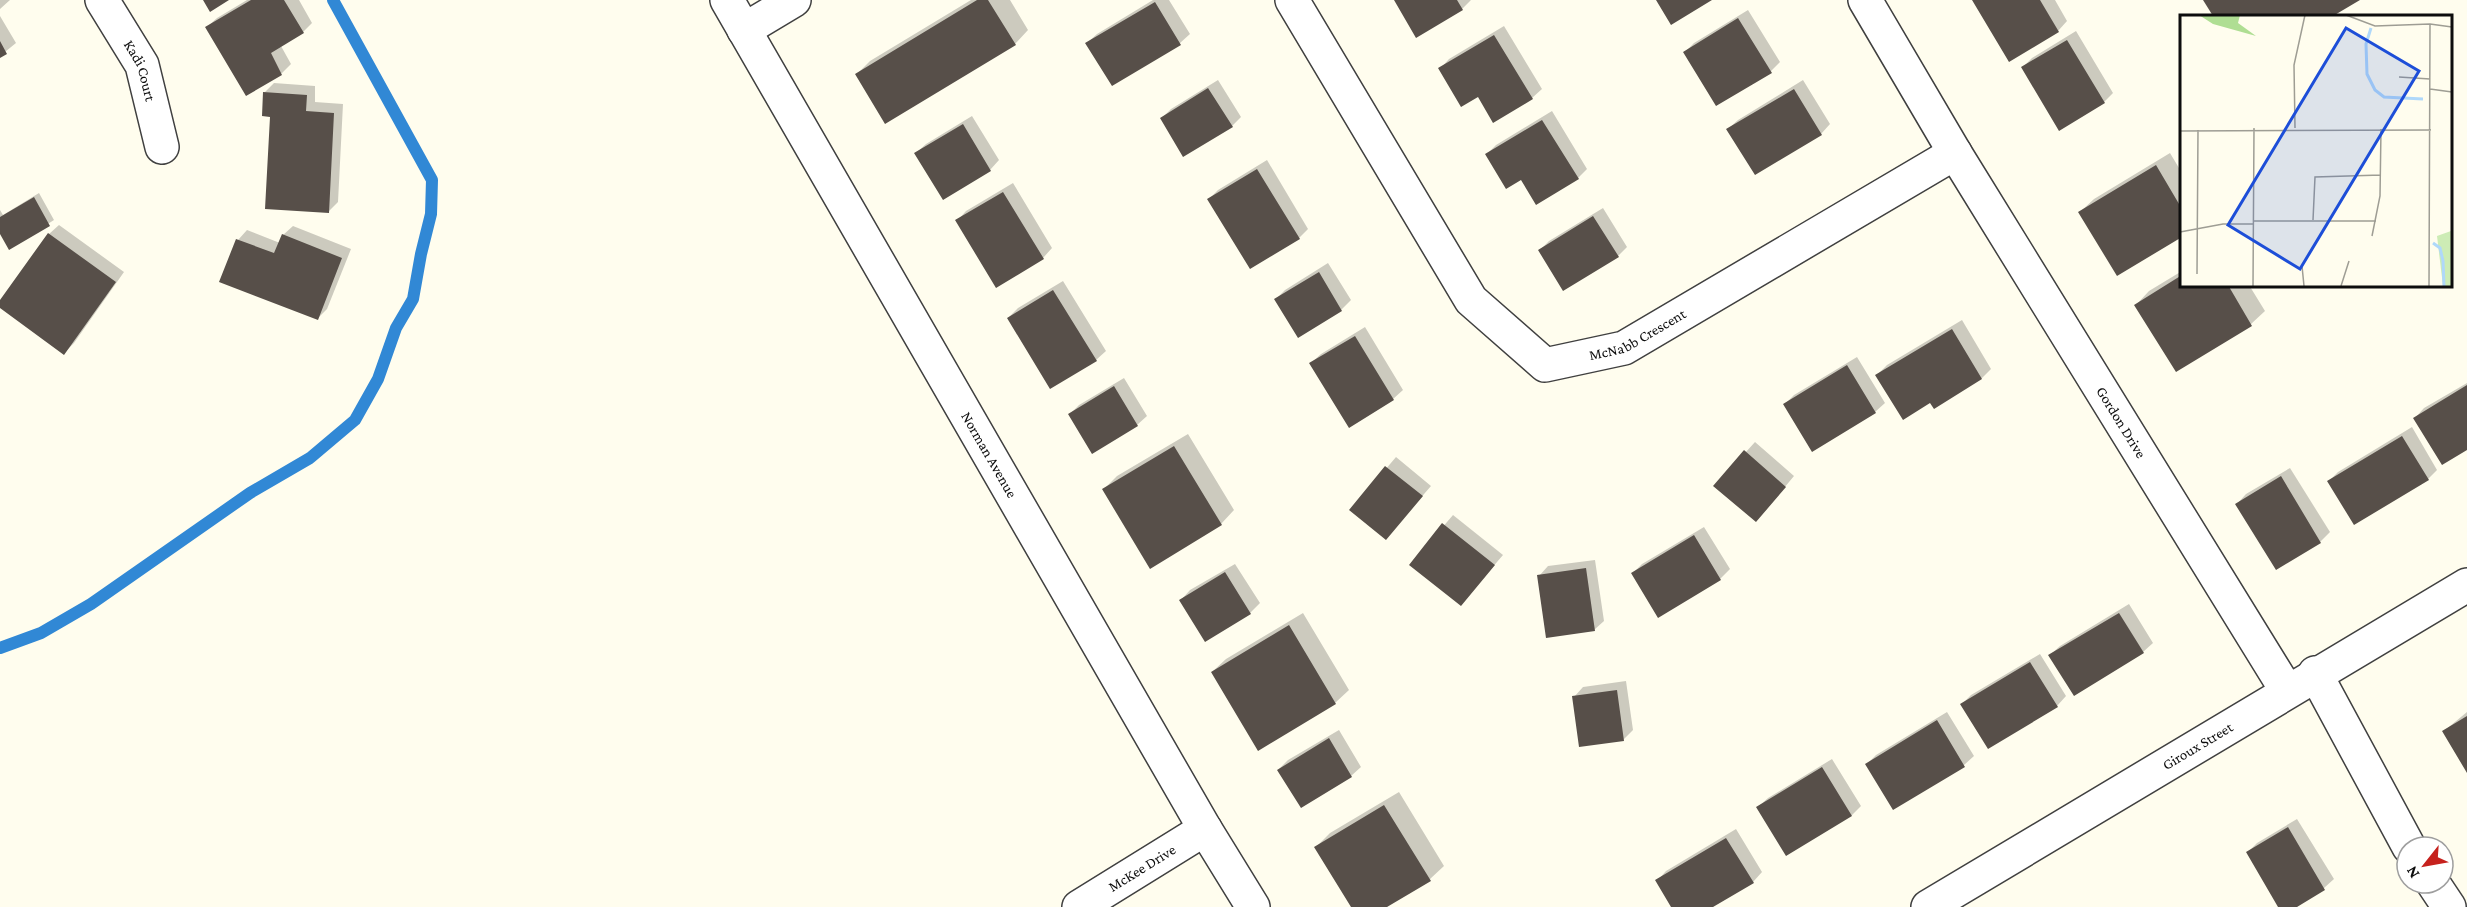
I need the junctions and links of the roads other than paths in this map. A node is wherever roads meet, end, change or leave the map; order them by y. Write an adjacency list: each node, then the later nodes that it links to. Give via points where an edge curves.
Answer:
1 (102, 0): 7 (street, Kadi Court, via 142,65)
2 (727, 0): 6 (street, Norman Avenue)
3 (794, 0): 6 (street)
4 (1292, 0): 8 (street, McNabb Crescent, via 1471,300 1545,365 1624,348)
5 (1864, 0): 8 (street)
6 (744, 30): 12 (street, Norman Avenue)
7 (162, 147)
8 (1955, 153): 11 (street, Gordon Drive)
9 (2467, 585): 10 (street, Giroux Street)
10 (2315, 673): 11 (street, Giroux Street); 13 (street)
11 (2287, 691): 16 (street, Giroux Street)
12 (1205, 830): 14 (street, McKee Drive); 15 (street, Norman Avenue)
13 (2403, 835)
14 (1079, 907)
15 (1253, 907)
16 (1928, 907)

